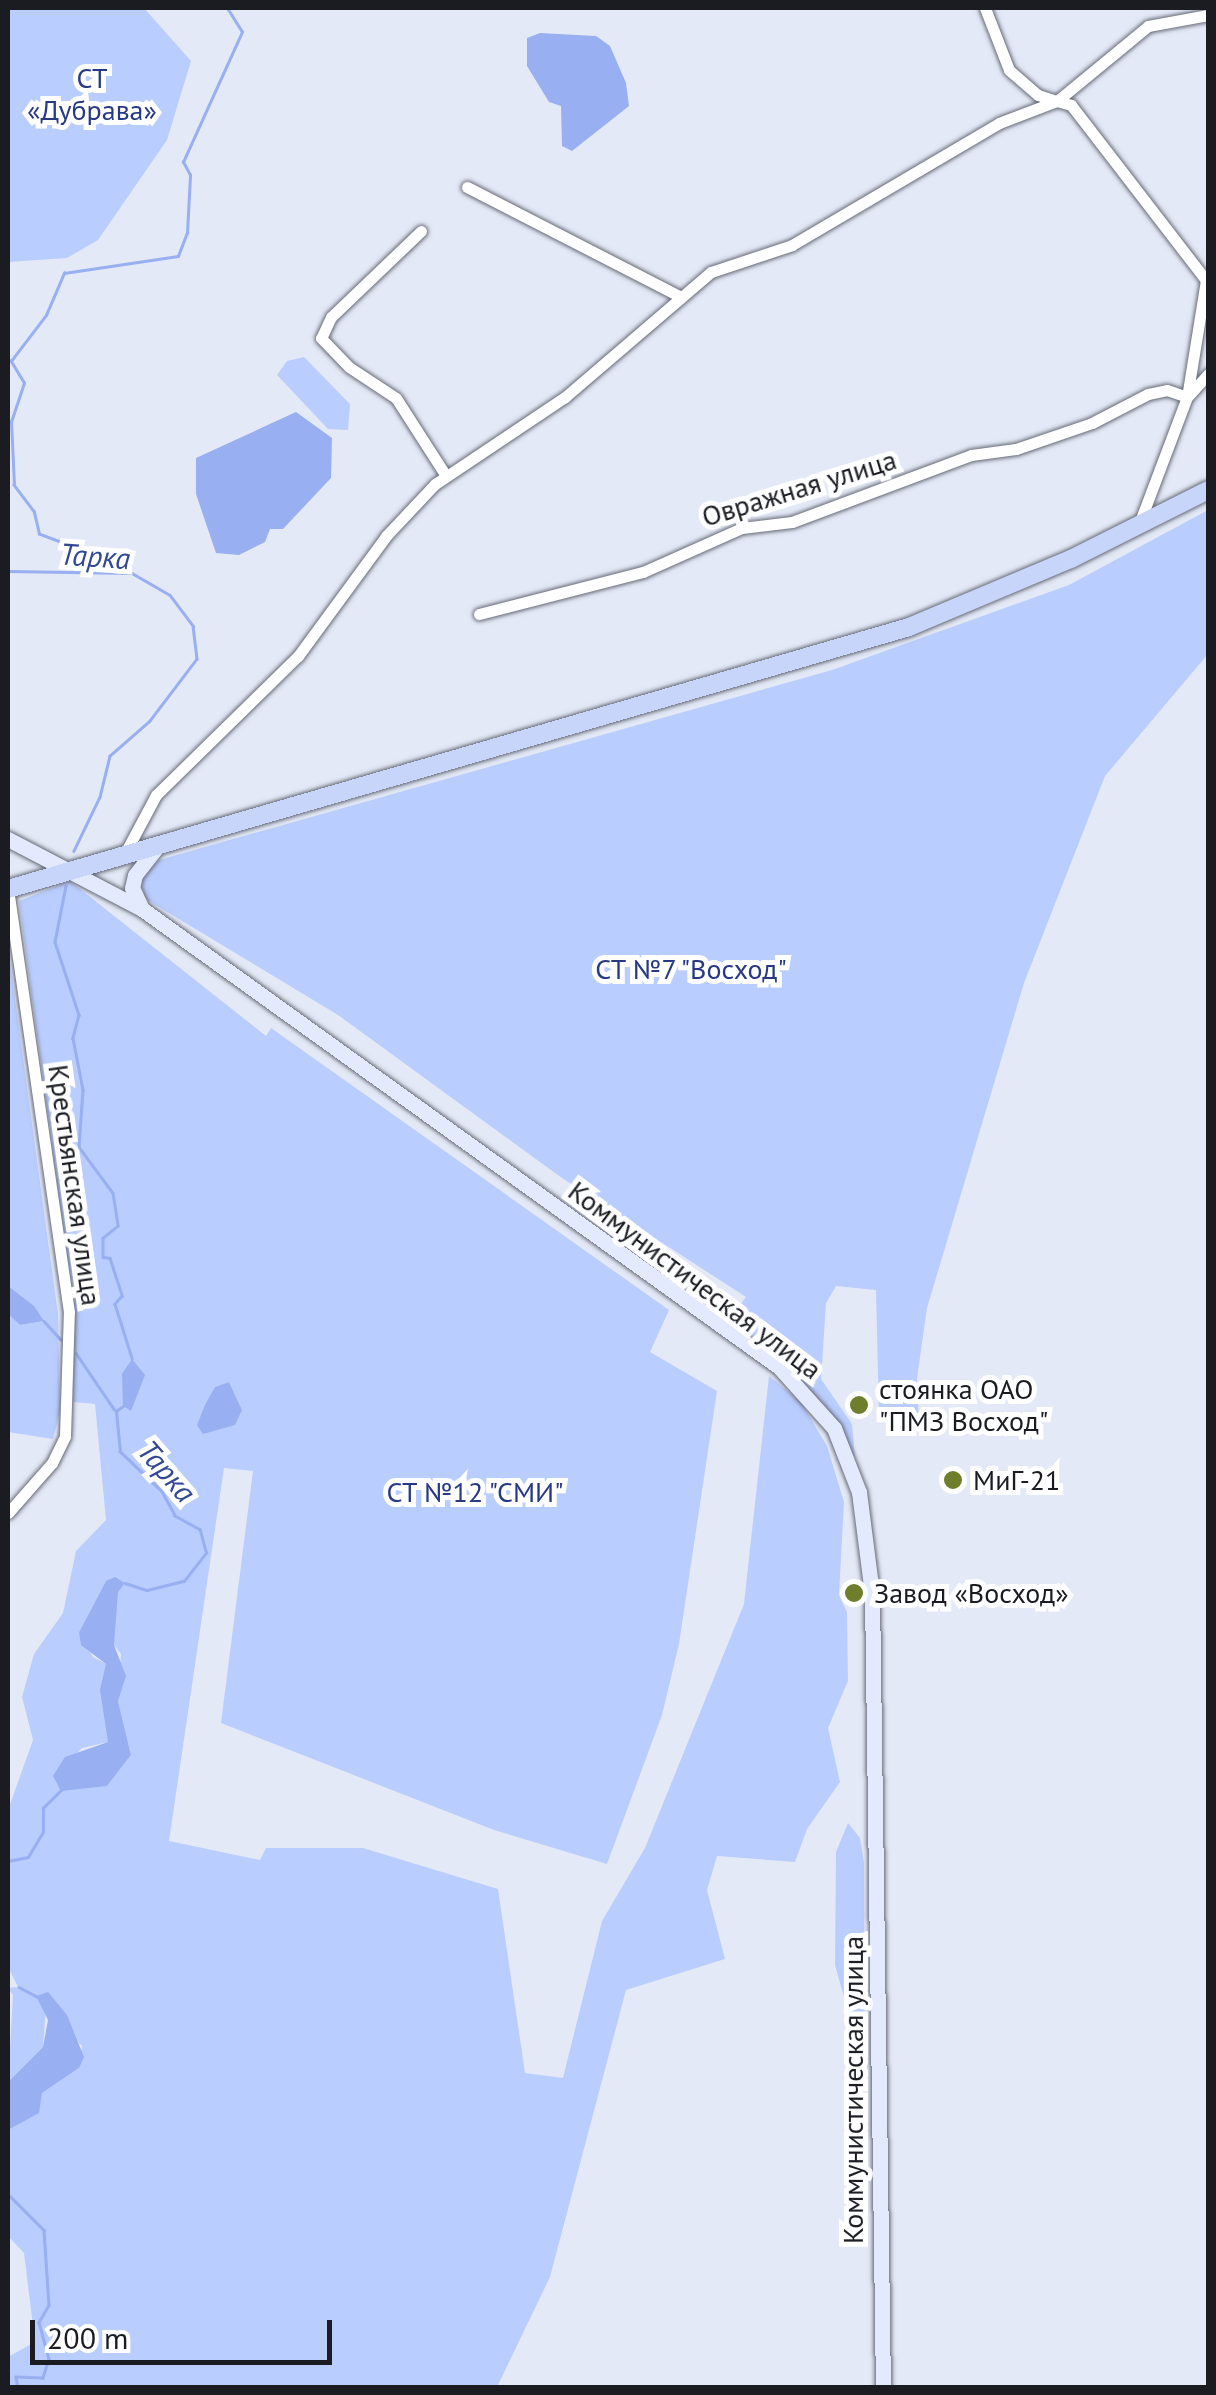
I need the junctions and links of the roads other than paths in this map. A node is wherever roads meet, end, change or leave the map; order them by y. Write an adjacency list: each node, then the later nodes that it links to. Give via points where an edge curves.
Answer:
1 (985, 8): 3 (street, via 1009,70 1038,96)
2 (1208, 16): 3 (street, via 1148,26)
3 (1057, 101): 6 (street, via 999,123 792,245 711,272); 8 (street, via 1072,105 1202,268 1208,296)
4 (467, 186): 6 (street)
5 (421, 231): 9 (street, via 331,316 321,338 396,398)
6 (680, 297): 9 (street, via 647,333 566,397)
7 (1208, 374): 8 (street)
8 (1187, 397): 11 (street); 12 (street, Овражная улица, via 1167,390 1148,394 1016,450 971,456 792,522 742,528 642,572)
9 (446, 476): 15 (street, via 386,536 298,656 156,795)
10 (1208, 490): 11 (main road)
11 (1138, 526): 14 (main road, via 909,627)
12 (479, 614)
13 (8, 839): 16 (main road, Коммунистическая улица)
14 (158, 846): 15 (main road); 18 (main road, via 135,875 132,888)
15 (124, 855): 16 (main road)
16 (70, 870): 17 (main road); 18 (main road, Коммунистическая улица)
17 (9, 898): 19 (street, Крестьянская улица, via 69,1312 65,1436 52,1464)
18 (142, 909): 20 (main road, Коммунистическая улица, via 779,1367 834,1428 859,1492 872,1593)
19 (8, 1513)
20 (884, 2388)

